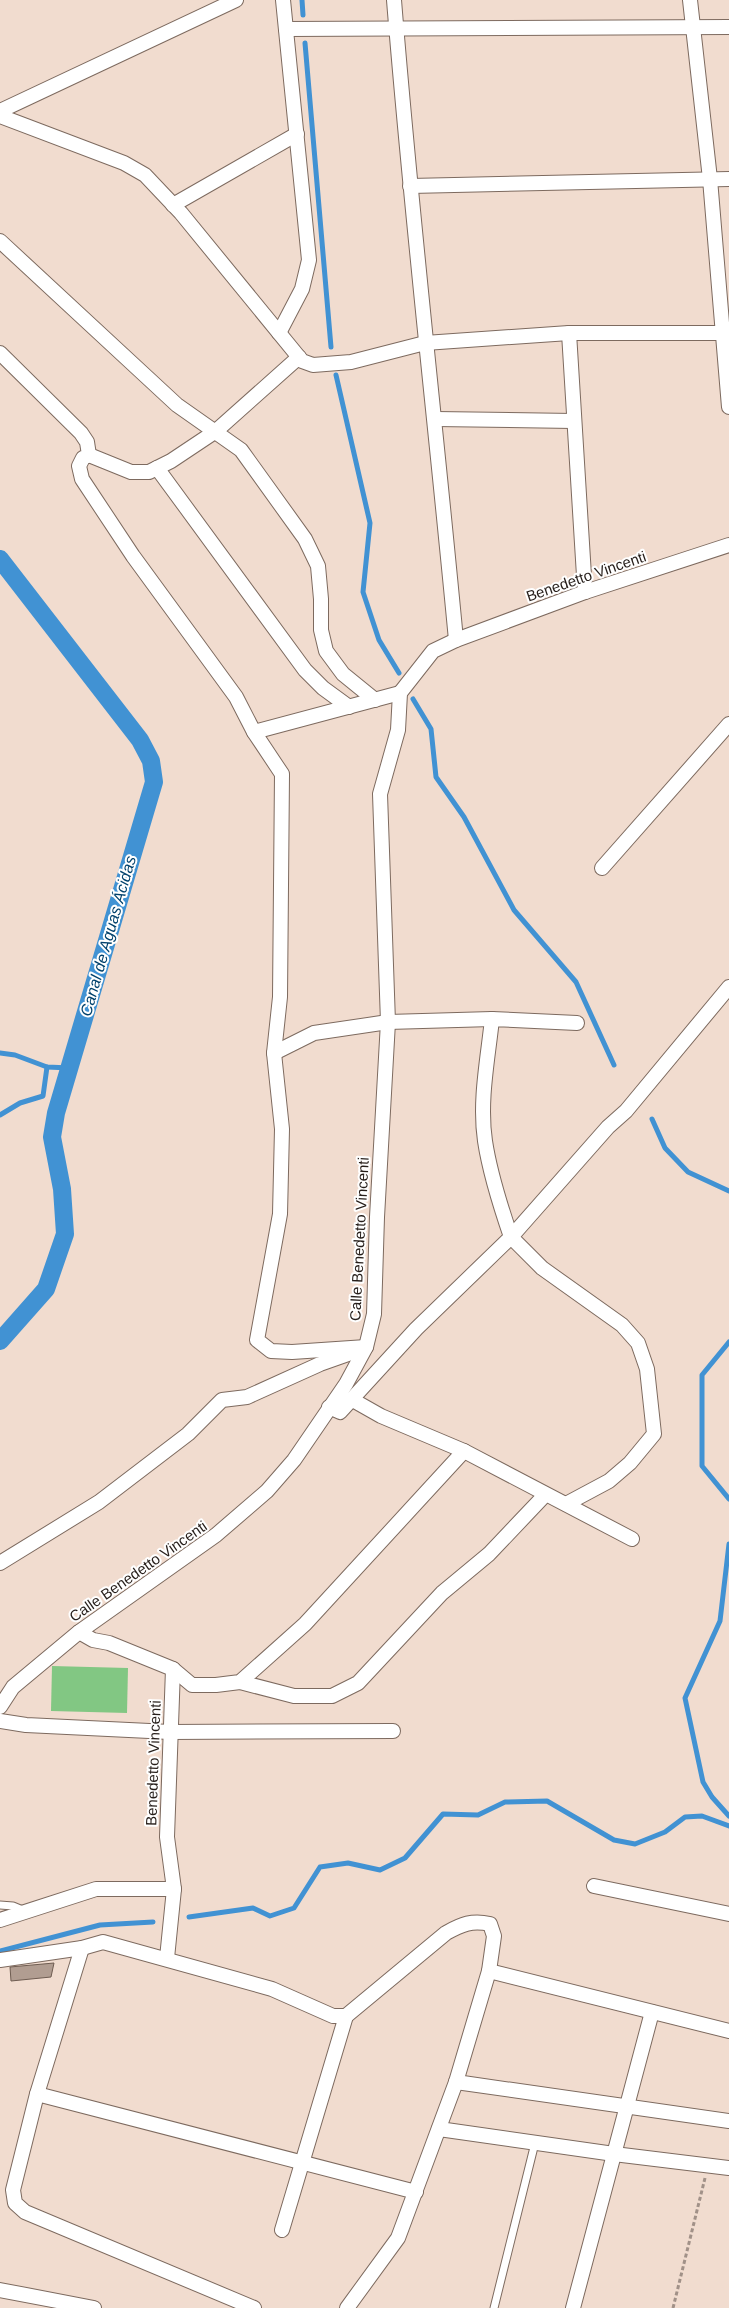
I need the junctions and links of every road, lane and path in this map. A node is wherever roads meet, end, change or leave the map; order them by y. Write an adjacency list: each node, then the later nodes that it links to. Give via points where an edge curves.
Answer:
1 (236, 0): 9 (street)
2 (283, 0): 7 (street)
3 (394, 0): 8 (street)
4 (690, 0): 5 (street)
5 (693, 27): 6 (street); 8 (street); 12 (street)
6 (729, 27)
7 (286, 29): 8 (street); 11 (street)
8 (396, 30): 14 (street)
9 (0, 111)
10 (0, 116): 15 (street, via 124,163 145,175)
11 (297, 134): 15 (street); 17 (street, via 309,260 302,289)
12 (710, 179): 13 (street); 14 (street); 19 (street)
13 (729, 179)
14 (410, 186): 20 (street)
15 (173, 205): 17 (street)
16 (0, 241): 26 (street, via 177,405)
17 (279, 333): 22 (street)
18 (569, 333): 19 (street); 20 (street); 25 (street)
19 (726, 333): 23 (street)
20 (425, 343): 22 (street, via 351,362 313,365); 24 (street)
21 (0, 353): 27 (street, via 81,433 87,442)
22 (299, 357): 26 (street)
23 (729, 407)
24 (435, 419): 25 (street); 31 (street)
25 (574, 421): 30 (street)
26 (216, 431): 28 (street); 33 (street, via 241,450 305,539 318,566 321,630 326,651 343,674)
27 (88, 456): 28 (street, via 131,472 149,472); 36 (street, via 82,458 79,466 82,479 132,556 236,697)
28 (157, 468): 34 (street, via 305,670 322,688)
29 (729, 545): 30 (street, Benedetto Vincenti)
30 (585, 592): 31 (street, Benedetto Vincenti)
31 (456, 640): 32 (street, via 433,651)
32 (400, 693): 33 (street); 40 (street, Calle Benedetto Vincenti, via 398,730 380,794)
33 (376, 700): 34 (street)
34 (349, 707): 36 (street)
35 (729, 724): 37 (street)
36 (254, 732): 42 (street, via 282,774 280,997)
37 (602, 868)
38 (729, 986): 43 (street, via 626,1111 608,1127)
39 (492, 1019): 40 (street); 41 (street); 43 (street, via 484,1108 485,1139 493,1183)
40 (388, 1022): 42 (street, via 314,1033); 44 (street, Calle Benedetto Vincenti, via 376,1217 374,1314)
41 (577, 1023)
42 (274, 1053): 44 (street, via 282,1129 280,1214 257,1340 271,1351)
43 (511, 1237): 45 (street, via 416,1329); 49 (street, via 542,1268 622,1325 638,1343 647,1369 654,1434 630,1463 609,1481)
44 (366, 1347): 46 (street, Calle Benedetto Vincenti); 51 (street, via 247,1397 222,1400 188,1434 99,1502)
45 (351, 1399): 46 (street, via 340,1412); 47 (street, via 381,1416)
46 (329, 1407): 52 (street, Calle Benedetto Vincenti, via 294,1460 267,1491 216,1536)
47 (464, 1451): 48 (street); 54 (street, via 305,1624)
48 (545, 1495): 49 (street); 54 (street, via 489,1554 442,1594 358,1683 332,1696 294,1696)
49 (566, 1504): 50 (street)
50 (632, 1539)
51 (0, 1563)
52 (79, 1632): 53 (street); 55 (street, Calle Benedetto Vincenti, via 13,1687)
53 (173, 1669): 54 (street, via 192,1685); 58 (street, Benedetto Vincenti)
54 (240, 1682)
55 (0, 1707)
56 (0, 1721): 58 (street)
57 (393, 1731): 58 (street)
58 (170, 1732): 60 (street, Benedetto Vincenti, via 167,1837)
59 (594, 1886): 63 (street)
60 (174, 1888): 62 (street, via 96,1889); 66 (street, Benedetto Vincenti)
61 (0, 1905): 62 (lane)
62 (27, 1912): 64 (street)
63 (729, 1914)
64 (0, 1920)
65 (82, 1948): 66 (street, via 104,1942); 67 (street); 73 (street)
66 (167, 1958): 70 (street, via 272,1989 333,2016)
67 (0, 1960)
68 (489, 1971): 69 (street); 70 (street, via 494,1936 490,1924 463,1923 446,1933); 72 (street)
69 (652, 2012): 71 (street); 74 (street)
70 (346, 2016): 79 (street)
71 (729, 2031)
72 (456, 2082): 74 (street); 76 (street)
73 (37, 2094): 79 (street); 87 (street, via 12,2190 19,2208)
74 (627, 2106): 75 (street); 78 (street)
75 (729, 2121)
76 (439, 2129): 77 (street); 82 (street)
77 (535, 2143): 78 (street); 89 (lane)
78 (614, 2154): 80 (street); 90 (street)
79 (301, 2162): 82 (street); 83 (street)
80 (708, 2166): 81 (street); 91 (path)
81 (729, 2168)
82 (416, 2192): 88 (street, via 398,2238)
83 (282, 2230)
84 (0, 2290): 85 (street)
85 (34, 2302): 86 (street)
86 (94, 2308)
87 (254, 2308)
88 (347, 2308)
89 (494, 2308)
90 (573, 2308)
91 (673, 2308)

